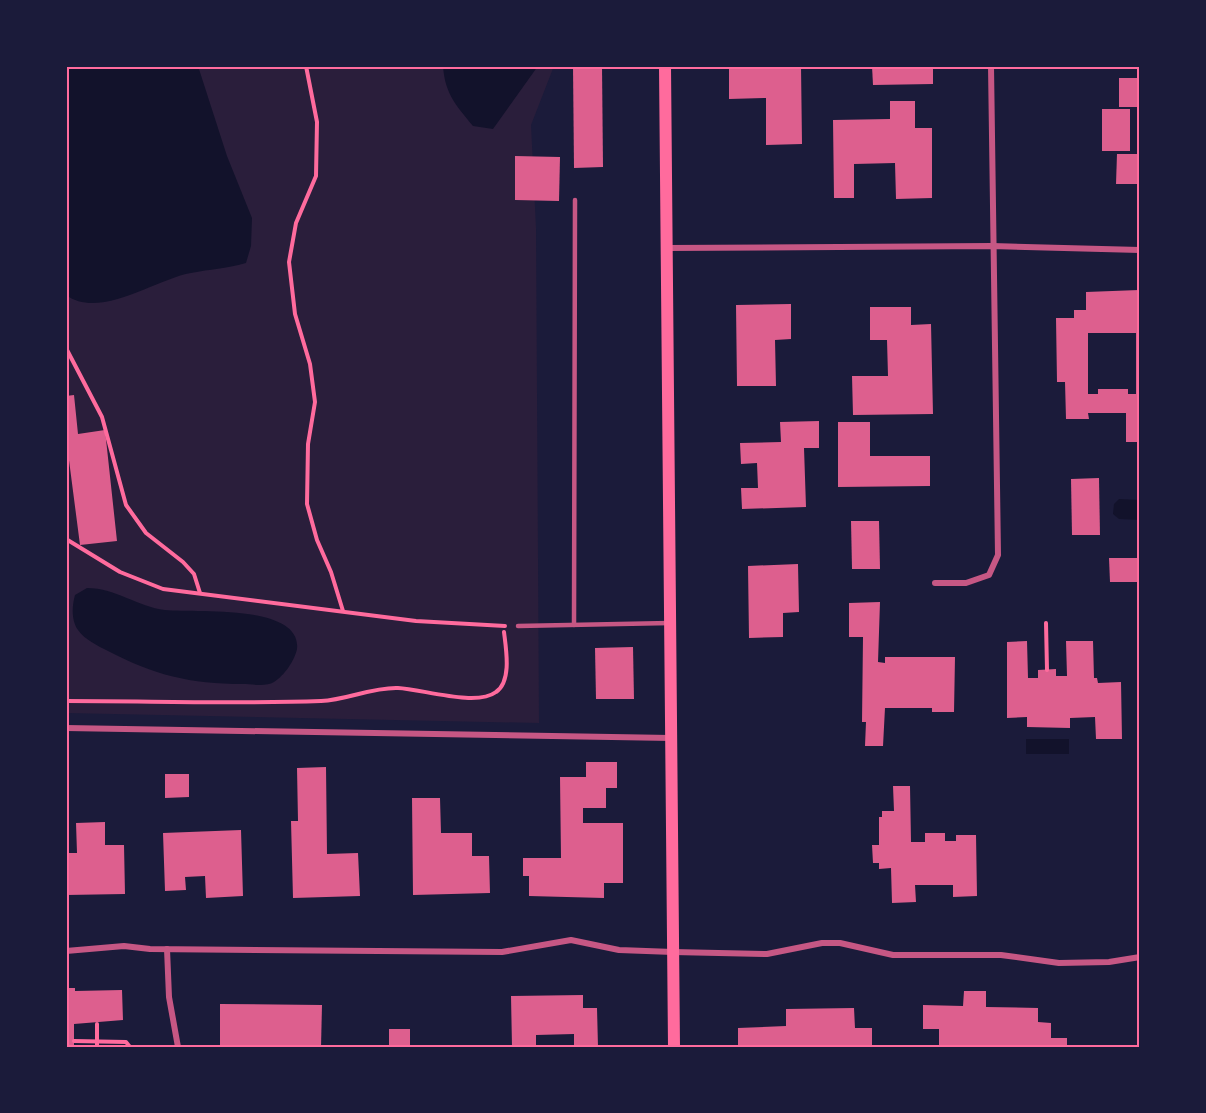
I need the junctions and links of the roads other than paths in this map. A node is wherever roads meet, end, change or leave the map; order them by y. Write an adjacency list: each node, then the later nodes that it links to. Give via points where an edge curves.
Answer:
1 (665, 66): 5 (main road)
2 (991, 66): 4 (street)
3 (575, 200): 9 (lane)
4 (992, 246): 5 (street); 6 (street); 7 (street, via 998,555 989,575 966,583)
5 (666, 248): 8 (main road)
6 (1140, 250)
7 (935, 583)
8 (670, 623): 9 (lane); 12 (main road)
9 (574, 625): 10 (lane)
10 (518, 626)
11 (66, 728): 12 (street)
12 (671, 738): 15 (main road)
13 (167, 949): 14 (street, via 124,946); 15 (street, via 502,952 571,940 619,950); 17 (street, via 169,997)
14 (66, 951)
15 (673, 952): 16 (street, via 749,955 822,943 893,955 1001,955 1059,963); 18 (main road)
16 (1140, 957)
17 (178, 1047)
18 (674, 1047)

